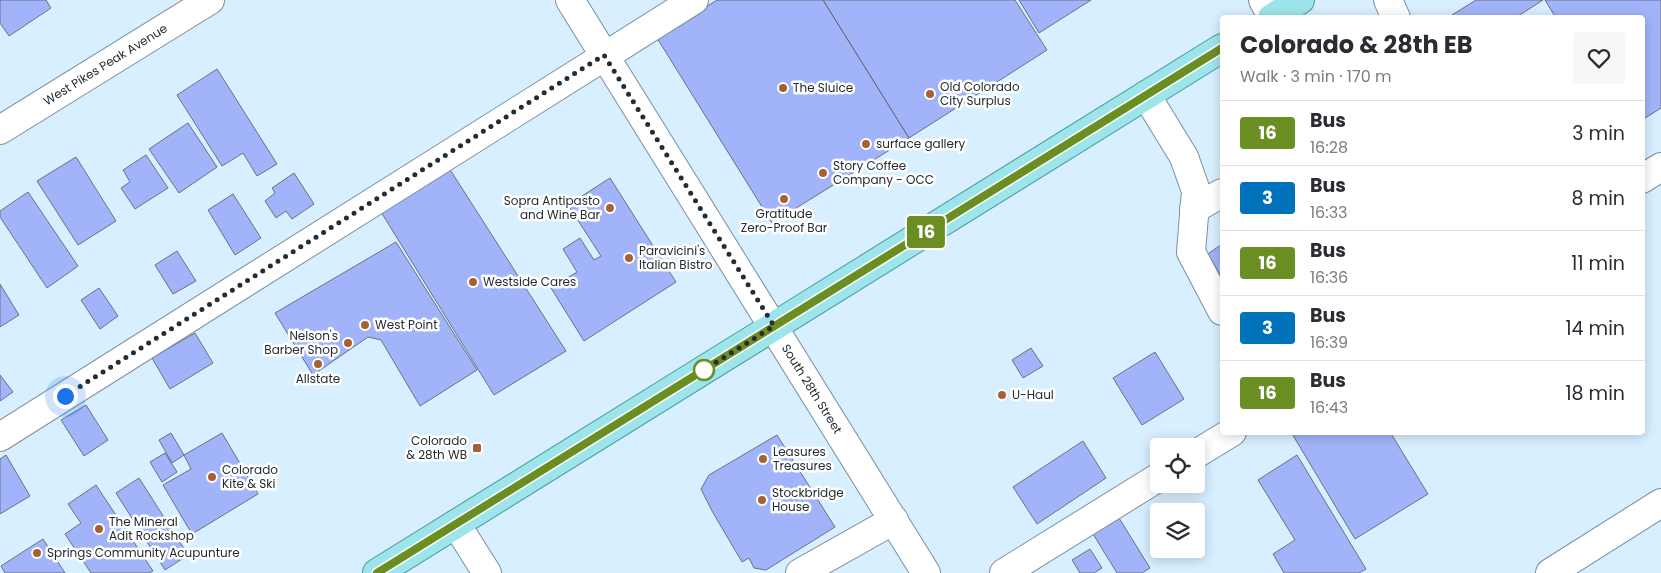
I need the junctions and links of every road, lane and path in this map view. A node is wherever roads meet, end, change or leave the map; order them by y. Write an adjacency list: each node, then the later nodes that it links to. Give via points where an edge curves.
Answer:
1 (210, 0): 13 (street, West Pikes Peak Avenue)
2 (570, 0): 11 (street, South 28th Street)
3 (694, 0): 11 (street)
4 (1262, 0): 7 (street)
5 (1300, 0): 8 (main road)
6 (1388, 0): 9 (street)
7 (1271, 15)
8 (1275, 15)
9 (1395, 15)
10 (1220, 49): 12 (main road)
11 (604, 55): 19 (street, South 28th Street); 21 (street)
12 (1146, 95): 17 (street, via 1184,157 1196,190); 19 (main road)
13 (0, 130)
14 (1661, 167): 15 (street)
15 (1645, 177)
16 (1220, 194): 17 (street)
17 (1194, 209): 18 (street, via 1191,252)
18 (1220, 308)
19 (774, 326): 25 (street, South 28th Street); 26 (main road)
20 (1227, 435): 22 (street)
21 (0, 437)
22 (1205, 448)
23 (1150, 483): 31 (street)
24 (1661, 503): 32 (street)
25 (894, 520): 29 (street); 30 (street, South 28th Street)
26 (456, 524): 27 (main road); 28 (street)
27 (377, 573)
28 (488, 573)
29 (800, 573)
30 (926, 573)
31 (1004, 573)
32 (1550, 573)

